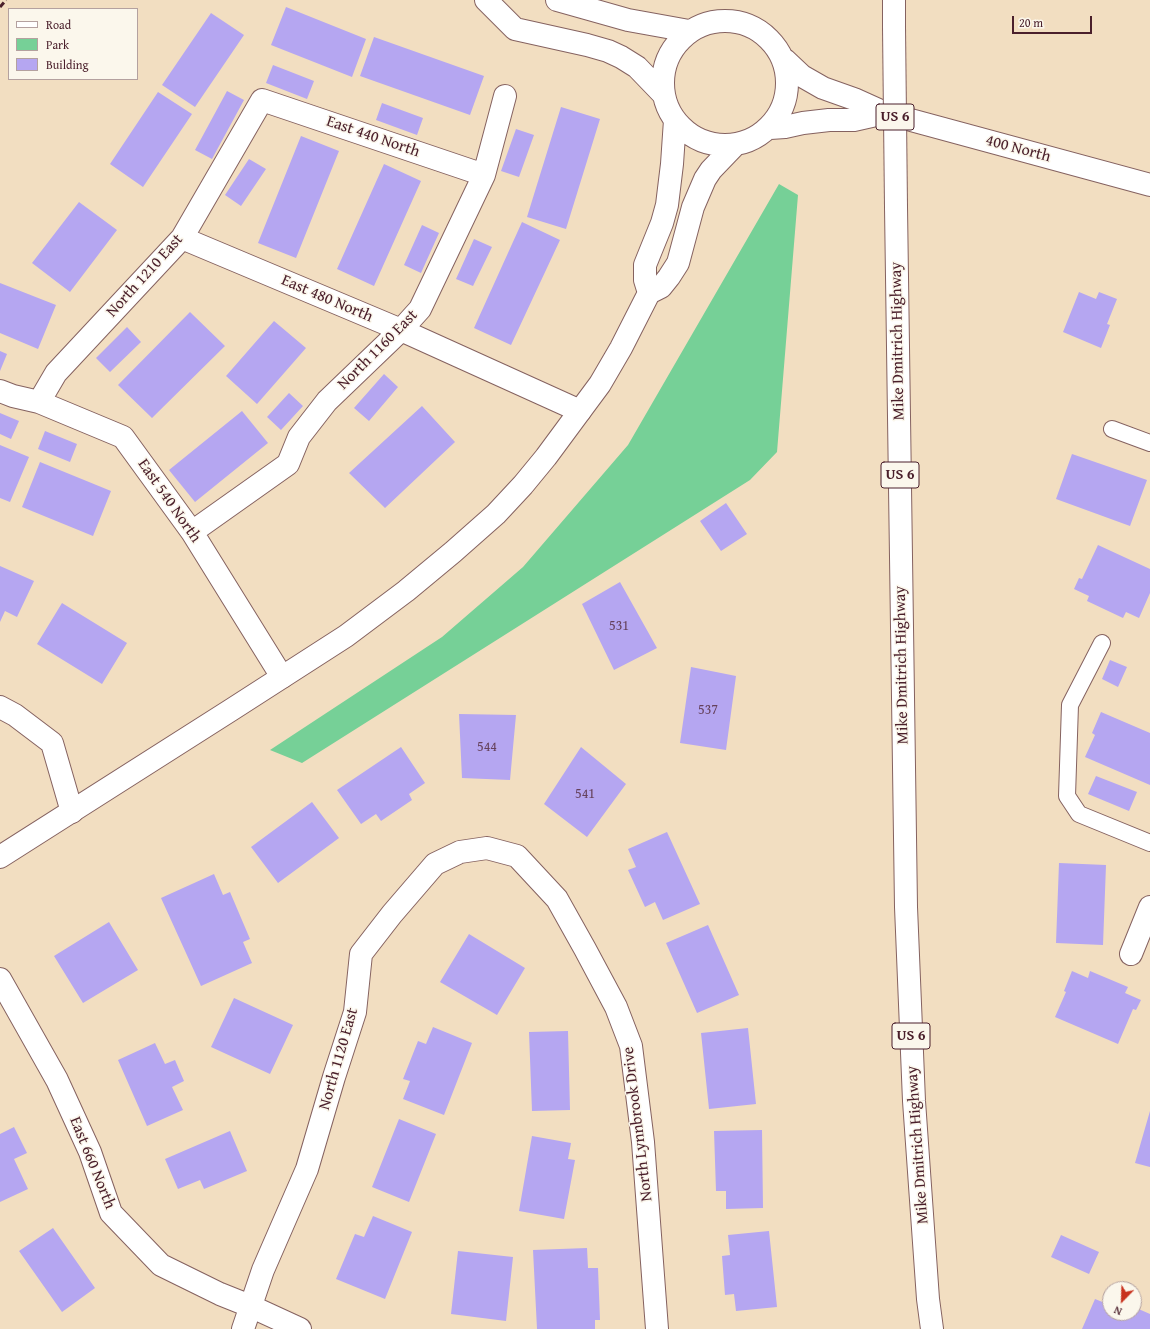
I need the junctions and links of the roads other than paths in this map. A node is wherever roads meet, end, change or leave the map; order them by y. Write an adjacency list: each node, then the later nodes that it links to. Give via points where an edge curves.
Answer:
1 (486, 0): 6 (main road, via 515,29 587,45 621,57 637,67)
2 (557, 0): 4 (main road, via 628,20)
3 (894, 0): 38 (main road, Mike Dmitrich Highway / US 6, bridge, via 906,907 914,1101)
4 (689, 31): 5 (main road, via 718,21 745,25 775,46); 6 (main road, via 677,43 670,58 664,73)
5 (785, 60): 9 (main road, 400 North, via 802,76 823,88); 11 (main road, via 788,84 785,100)
6 (663, 94): 10 (main road)
7 (506, 96): 13 (main road, North 1160 East)
8 (262, 100): 13 (main road, East 440 North); 15 (main road, North 1210 East)
9 (885, 113): 11 (main road, via 854,120 829,120); 14 (main road, 400 North)
10 (675, 120): 12 (main road, via 702,141 713,145); 16 (main road, via 666,205 662,223 645,265 645,280)
11 (770, 128): 12 (main road, via 754,138)
12 (735, 145): 16 (main road, via 705,179 697,196 678,263 661,287)
13 (484, 175): 17 (main road, North 1160 East, via 420,309)
14 (1150, 186)
15 (182, 238): 17 (main road, East 480 North); 19 (main road, North 1210 East, via 56,373)
16 (649, 294): 20 (main road, via 600,384)
17 (401, 330): 20 (main road, East 480 North); 23 (main road, North 1160 East, via 327,401 299,437 288,464)
18 (0, 391): 19 (main road, East 540 North)
19 (39, 402): 23 (main road, East 540 North, via 123,437)
20 (580, 411): 25 (main road, via 546,457 496,514 394,600 346,636)
21 (1112, 429): 22 (lane)
22 (1150, 443)
23 (192, 532): 25 (main road, East 540 North)
24 (1102, 643): 28 (lane, via 1070,705 1067,796 1079,814)
25 (282, 677): 27 (main road)
26 (0, 708): 27 (main road, via 15,715 52,743)
27 (72, 812): 30 (main road)
28 (1150, 844)
29 (517, 856): 34 (main road, North 1120 East, via 487,848 460,852 434,864 361,954 355,1012 307,1169); 37 (main road, North Lynnbrook Drive, via 557,899 616,1007 631,1046 643,1142)
30 (0, 857)
31 (1150, 907): 32 (main road)
32 (1131, 954)
33 (0, 979): 34 (main road, East 660 North, via 57,1080 90,1152 111,1213 161,1265)
34 (250, 1306): 35 (main road, North 1120 East); 36 (main road, East 660 North)
35 (243, 1329)
36 (300, 1329)
37 (657, 1329)
38 (932, 1329)

